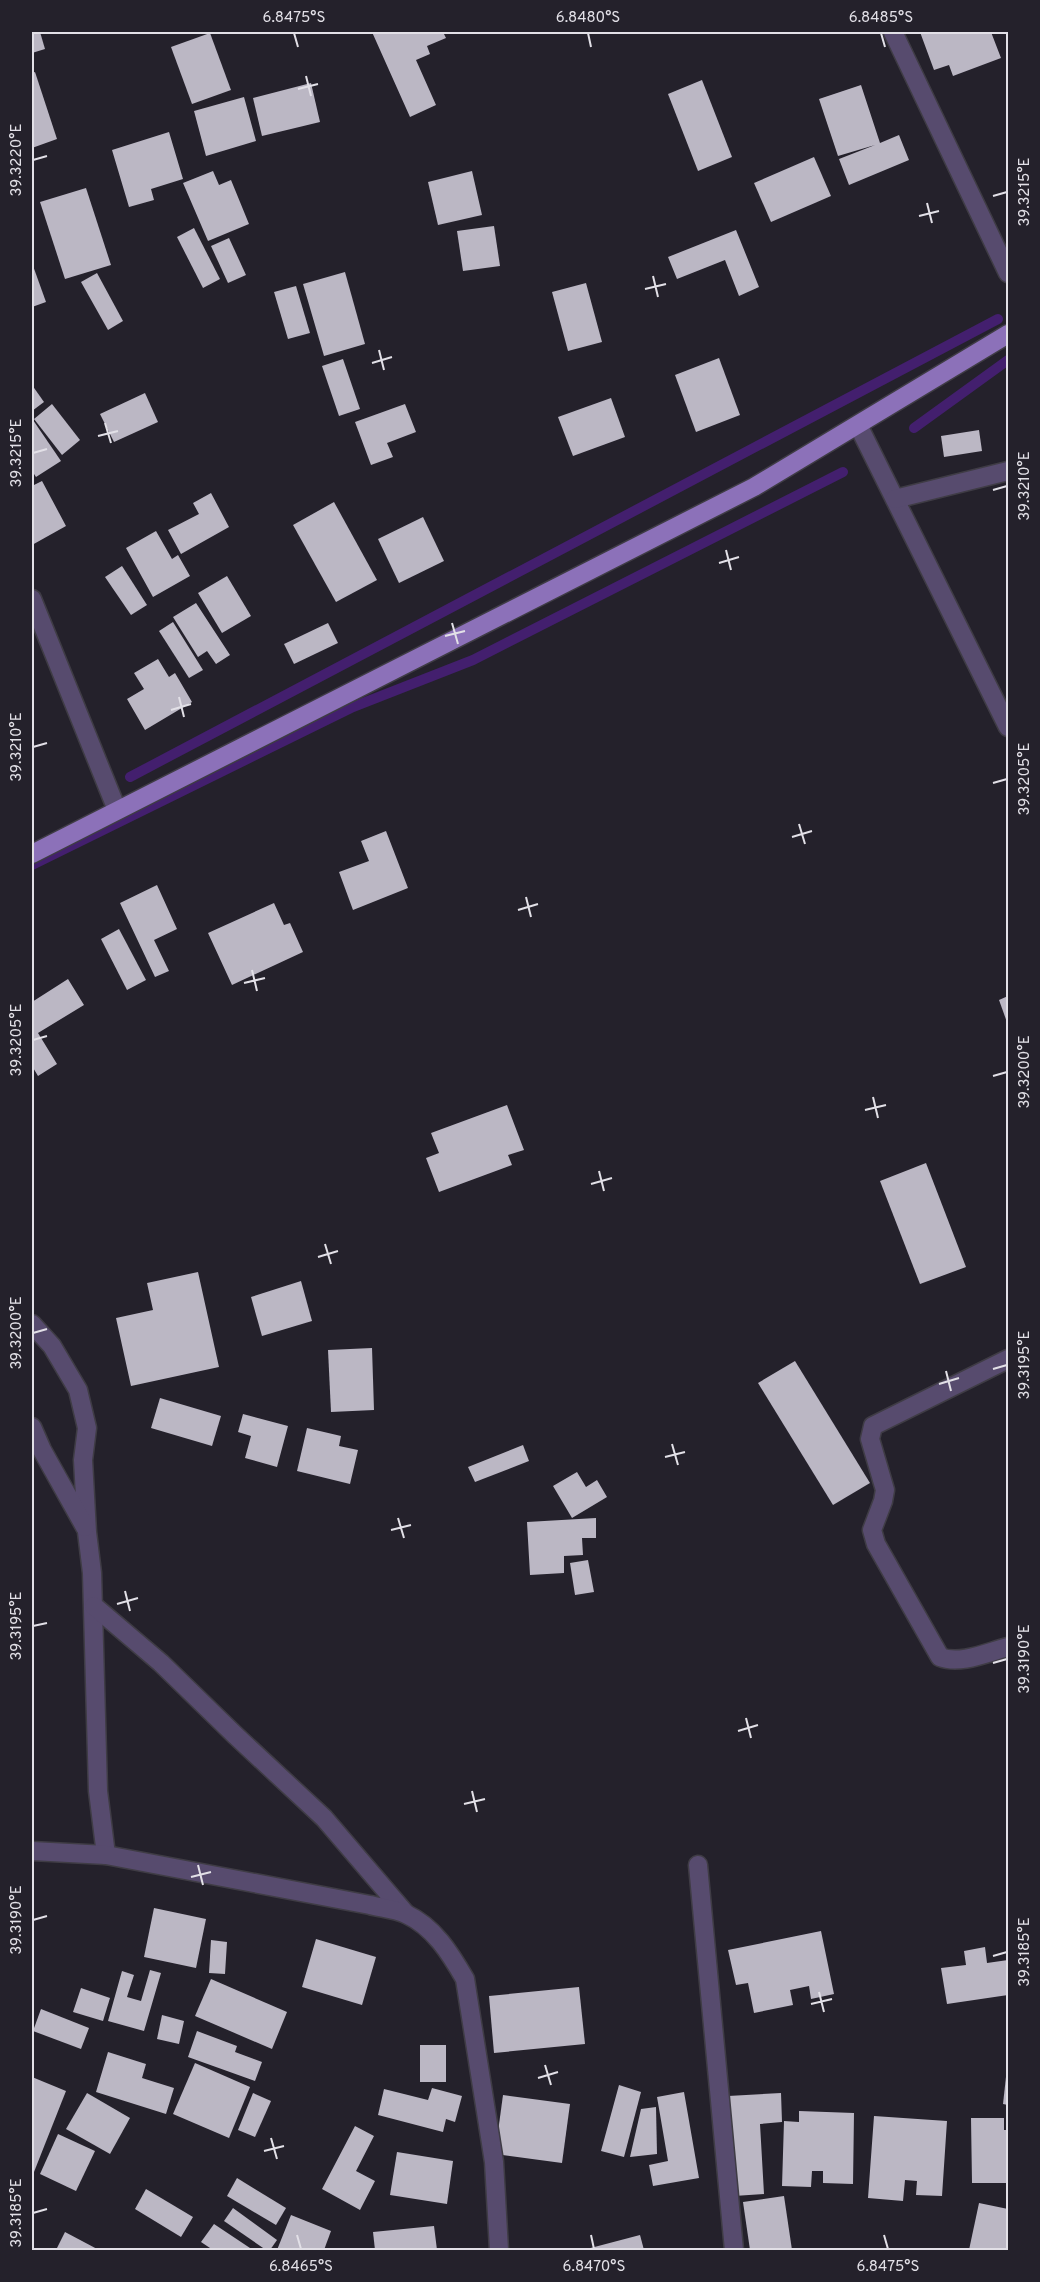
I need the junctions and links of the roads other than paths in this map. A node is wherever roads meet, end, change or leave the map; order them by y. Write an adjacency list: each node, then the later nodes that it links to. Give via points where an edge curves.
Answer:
1 (893, 32): 2 (street)
2 (1008, 273)
3 (1008, 334): 4 (main road)
4 (858, 424): 6 (street); 9 (main road, via 754,486)
5 (1008, 471): 6 (street)
6 (896, 499): 8 (street)
7 (32, 599): 9 (street)
8 (1008, 727)
9 (117, 810): 10 (main road)
10 (32, 854)
11 (32, 1324): 14 (street, via 52,1346 78,1390 87,1428 83,1460)
12 (1008, 1359): 16 (street, via 873,1426 870,1439 885,1490 872,1530 876,1544 940,1657 958,1660)
13 (32, 1427): 14 (street)
14 (87, 1532): 15 (street)
15 (94, 1606): 18 (street, via 98,1791); 20 (street, via 161,1663 324,1818)
16 (1008, 1647)
17 (32, 1851): 18 (street)
18 (106, 1856): 20 (street)
19 (698, 1865): 22 (street)
20 (406, 1914): 21 (street, via 434,1933 465,1979 494,2162)
21 (499, 2250)
22 (735, 2250)

